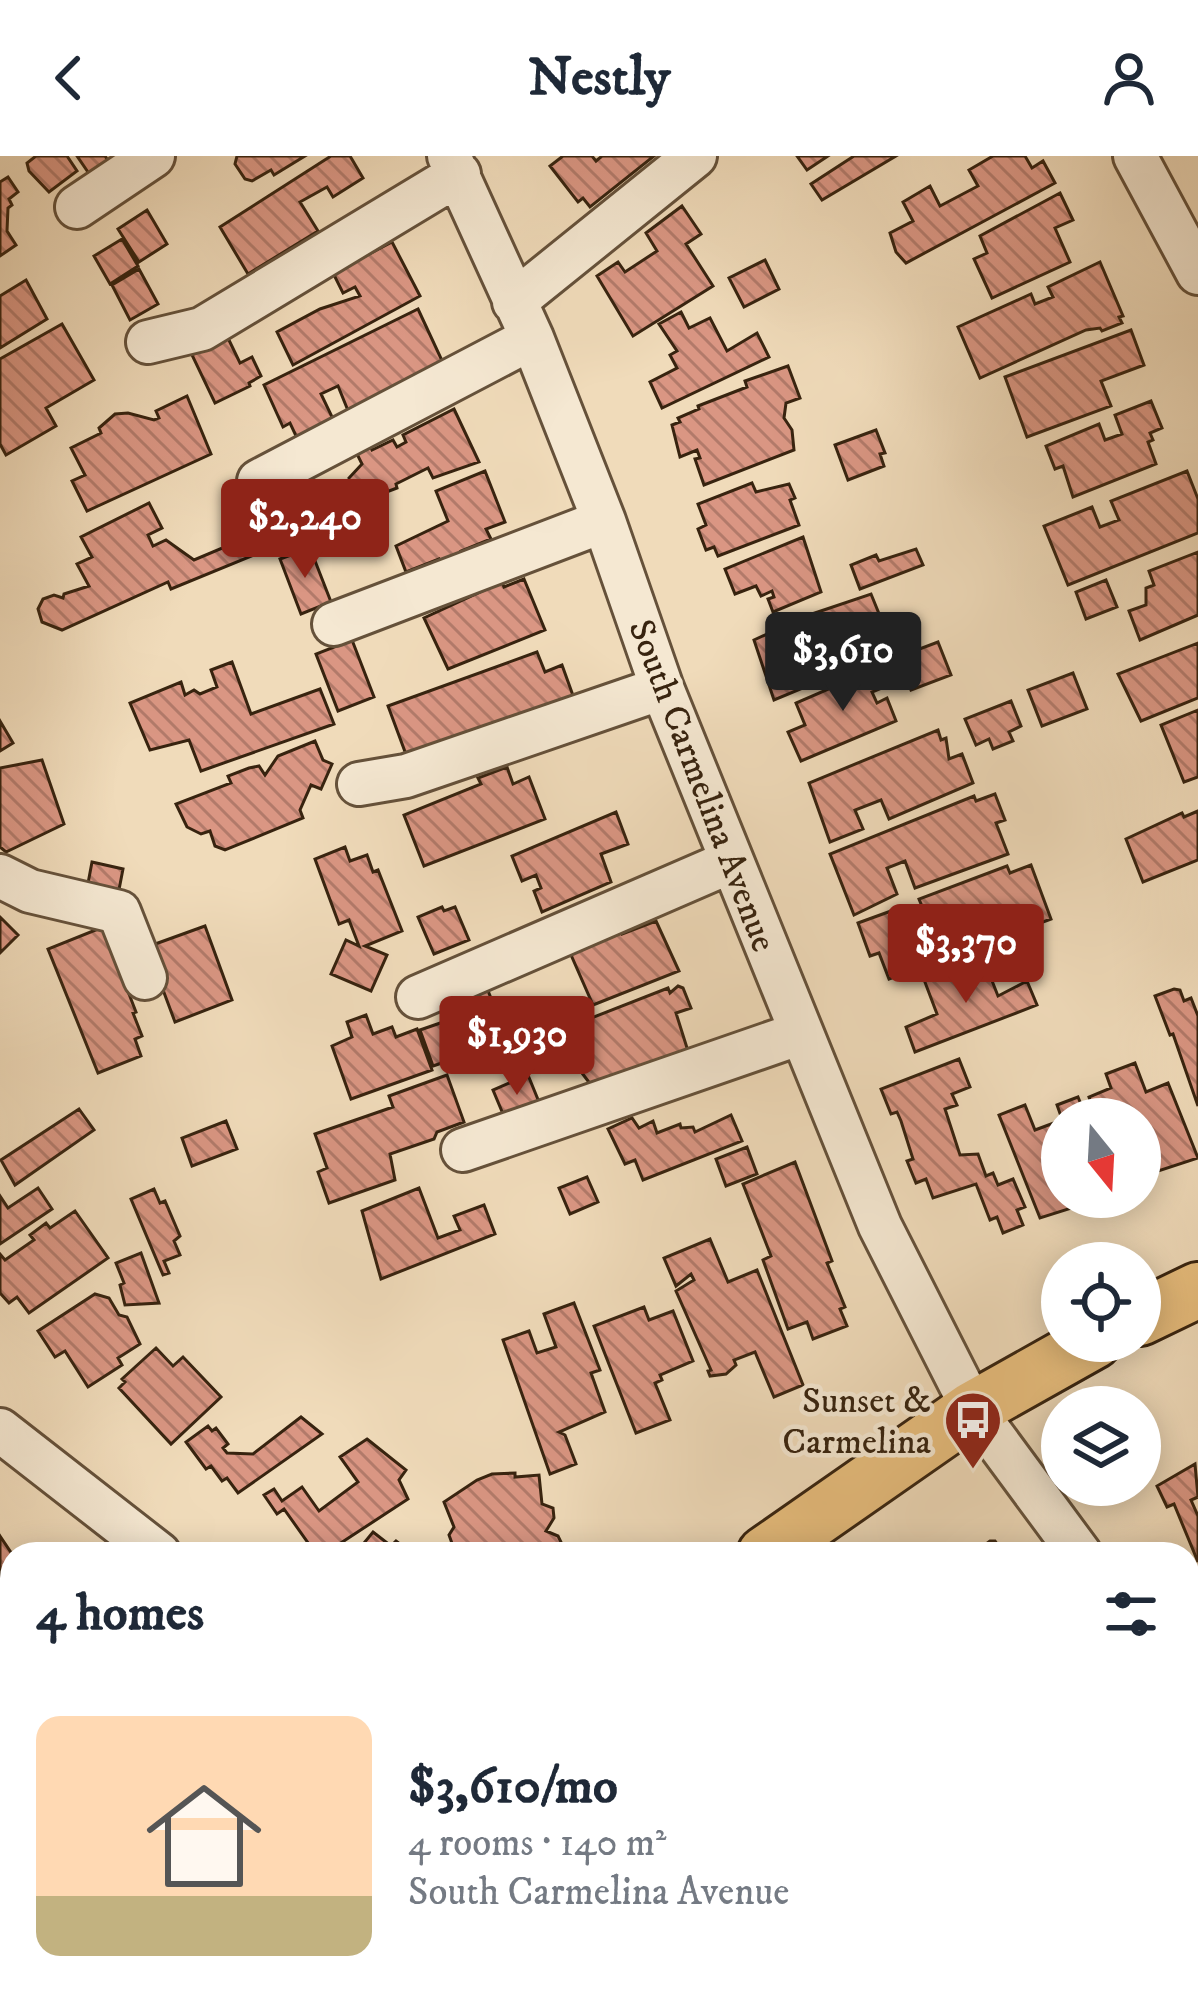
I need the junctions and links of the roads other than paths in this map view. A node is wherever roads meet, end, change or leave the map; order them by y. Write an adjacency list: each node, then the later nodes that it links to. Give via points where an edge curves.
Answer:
1 (153, 156): 5 (street)
2 (695, 156): 7 (street)
3 (1135, 156): 6 (street)
4 (454, 165): 7 (street, South Carmelina Avenue); 8 (street, via 202,329)
5 (77, 207)
6 (1198, 273)
7 (523, 320): 9 (street); 10 (street, South Carmelina Avenue)
8 (148, 342)
9 (259, 481)
10 (604, 521): 11 (street); 12 (street, South Carmelina Avenue)
11 (334, 624)
12 (662, 688): 13 (street, via 406,776); 14 (street, South Carmelina Avenue)
13 (359, 784)
14 (732, 861): 17 (street); 18 (street, South Carmelina Avenue)
15 (15, 884): 16 (street, via 119,912)
16 (145, 978)
17 (418, 998)
18 (801, 1033): 19 (street); 23 (street, South Carmelina Avenue, via 880,1226)
19 (463, 1150)
20 (1198, 1290): 21 (main road)
21 (1161, 1308)
22 (1056, 1362): 23 (main road)
23 (973, 1408): 26 (main road); 27 (street, South Carmelina Avenue)
24 (0, 1430): 25 (street)
25 (144, 1542)
26 (782, 1542)
27 (1071, 1542)

